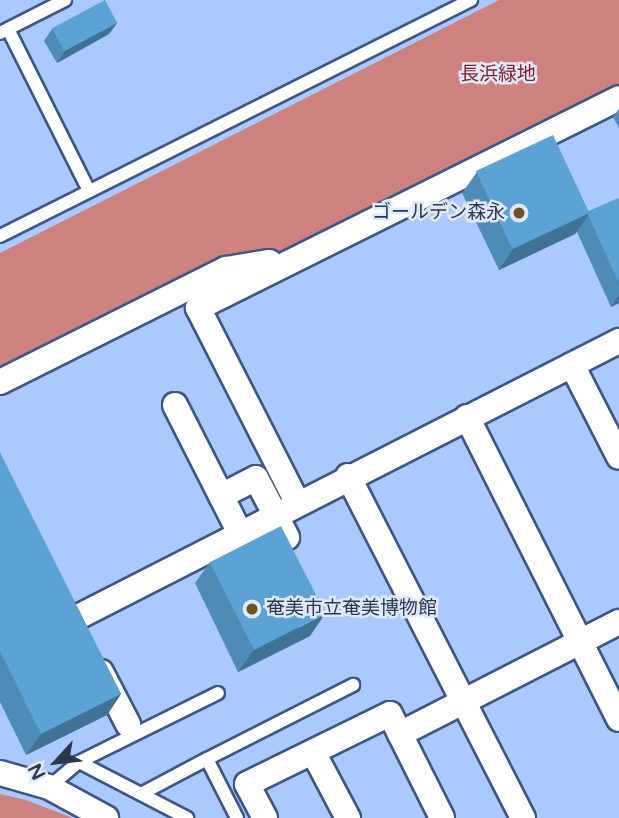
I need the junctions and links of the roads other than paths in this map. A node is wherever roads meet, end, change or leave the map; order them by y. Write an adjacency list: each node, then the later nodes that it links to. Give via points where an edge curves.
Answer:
1 (65, 0): 3 (lane)
2 (471, 0): 5 (lane)
3 (4, 31): 5 (lane)
4 (619, 98): 7 (street)
5 (89, 191): 6 (lane)
6 (0, 236)
7 (294, 258): 10 (street, via 226,269); 16 (street, via 198,308)
8 (619, 341): 9 (street)
9 (572, 365): 12 (street); 13 (street)
10 (0, 382)
11 (176, 405): 15 (street)
12 (467, 417): 14 (street); 23 (street)
13 (619, 457)
14 (348, 476): 16 (street); 26 (street)
15 (221, 496): 17 (street, via 256,478); 18 (street)
16 (297, 502): 17 (street)
17 (274, 514): 18 (street); 19 (street)
18 (239, 531): 21 (street)
19 (288, 537)
20 (62, 594): 21 (street)
21 (74, 619): 28 (street)
22 (619, 622): 23 (street)
23 (580, 642): 26 (street); 27 (street)
24 (353, 685): 31 (lane)
25 (218, 693): 32 (lane)
26 (464, 703): 29 (street); 42 (street)
27 (619, 719)
28 (128, 724)
29 (400, 734): 30 (street, via 390,714); 41 (street)
30 (313, 751): 39 (street, via 247,784); 40 (street)
31 (207, 759): 35 (lane); 38 (lane)
32 (79, 762): 34 (lane); 35 (lane)
33 (0, 773): 34 (street)
34 (49, 787): 36 (street)
35 (141, 794): 37 (lane)
36 (107, 818)
37 (187, 818)
38 (237, 818)
39 (265, 818)
40 (348, 818)
41 (442, 818)
42 (523, 818)

